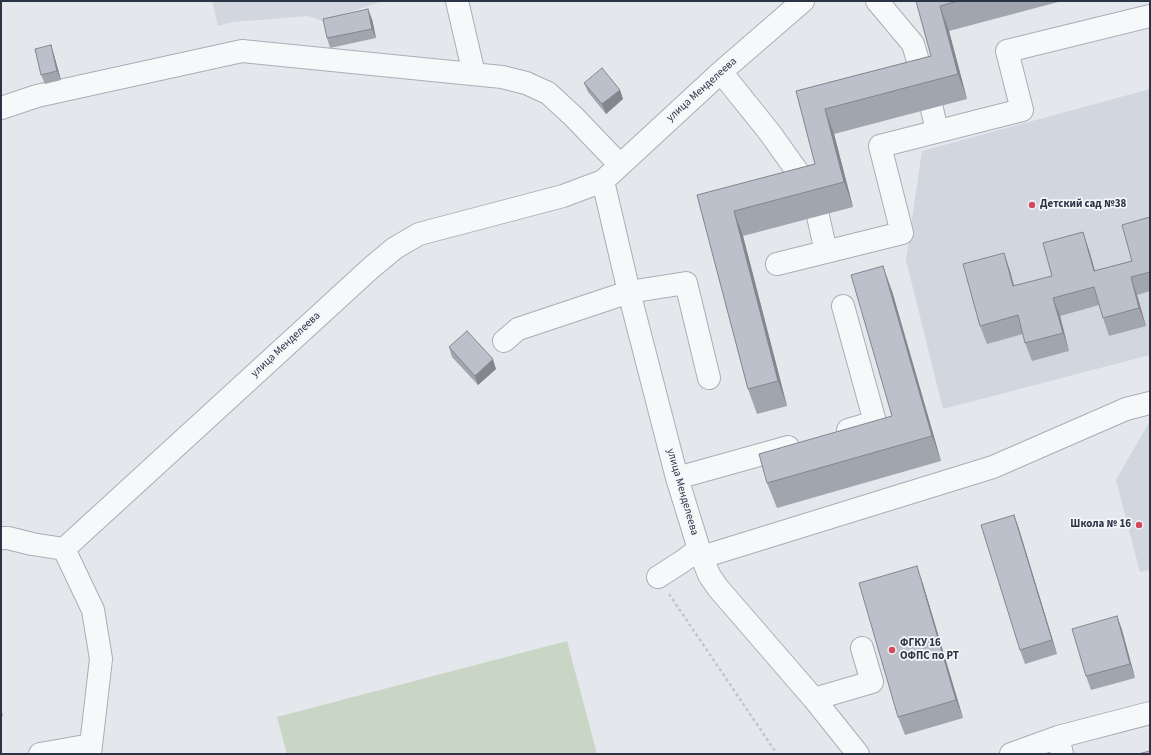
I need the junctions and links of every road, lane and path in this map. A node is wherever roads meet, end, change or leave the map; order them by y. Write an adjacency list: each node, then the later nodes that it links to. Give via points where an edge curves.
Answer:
1 (457, 1): 6 (street)
2 (803, 1): 5 (street, улица Менделеева)
3 (877, 1): 7 (street, via 913,44)
4 (1150, 16): 10 (street, via 1007,51 1022,110)
5 (720, 72): 11 (street, улица Менделеева); 13 (street, via 770,133)
6 (474, 74): 8 (street, via 242,51 37,96); 11 (street, via 526,83 548,93)
7 (925, 85)
8 (1, 108)
9 (932, 109): 10 (street)
10 (937, 131): 15 (street, via 880,146 902,233)
11 (620, 165): 12 (street, улица Менделеева)
12 (603, 181): 17 (street, улица Менделеева); 26 (street, улица Менделеева, via 563,196 419,234 395,248)
13 (812, 192)
14 (818, 216): 15 (street)
15 (826, 252): 16 (street)
16 (777, 264)
17 (629, 292): 19 (street, via 518,329); 20 (street, via 686,283); 24 (street, улица Менделеева)
18 (843, 306): 22 (street, via 875,422)
19 (504, 341)
20 (709, 378)
21 (1150, 403): 27 (street, via 1126,409 993,467)
22 (830, 435)
23 (807, 441): 24 (street)
24 (677, 478): 27 (street, улица Менделеева)
25 (1, 538): 26 (street)
26 (64, 549): 33 (street, via 93,610 101,659)
27 (700, 553): 28 (street); 30 (street, улица Менделеева, via 709,575 718,588)
28 (658, 577): 35 (path)
29 (862, 648): 30 (street, via 872,682)
30 (814, 699): 36 (street, улица Менделеева)
31 (1150, 713): 32 (street)
32 (1060, 745): 37 (street)
33 (91, 750): 34 (street)
34 (40, 754)
35 (777, 754)
36 (858, 754)
37 (1011, 754)

